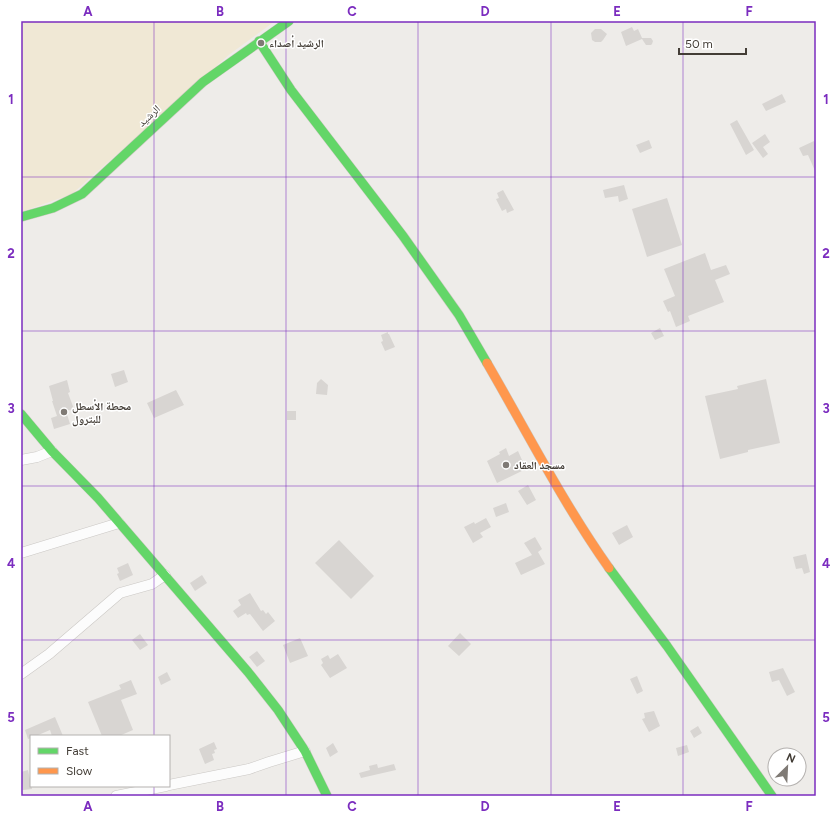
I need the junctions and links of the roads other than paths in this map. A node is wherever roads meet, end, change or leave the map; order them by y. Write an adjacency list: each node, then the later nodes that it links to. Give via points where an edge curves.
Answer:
1 (289, 21): 2 (main road, الرشيد)
2 (259, 41): 3 (main road, الرشيد, via 203,82 82,194 62,206); 16 (main road, via 292,90 403,236 459,315 589,539)
3 (21, 217)
4 (21, 414): 5 (main road)
5 (52, 451): 6 (street); 7 (main road)
6 (21, 460)
7 (119, 523): 8 (street); 9 (main road)
8 (21, 553)
9 (165, 575): 10 (street, via 152,584 120,592 49,654); 11 (main road, via 248,672 278,710)
10 (21, 674)
11 (305, 751): 12 (street, via 249,769); 15 (main road)
12 (170, 786)
13 (163, 787): 14 (street)
14 (116, 796)
15 (327, 796)
16 (772, 796)

